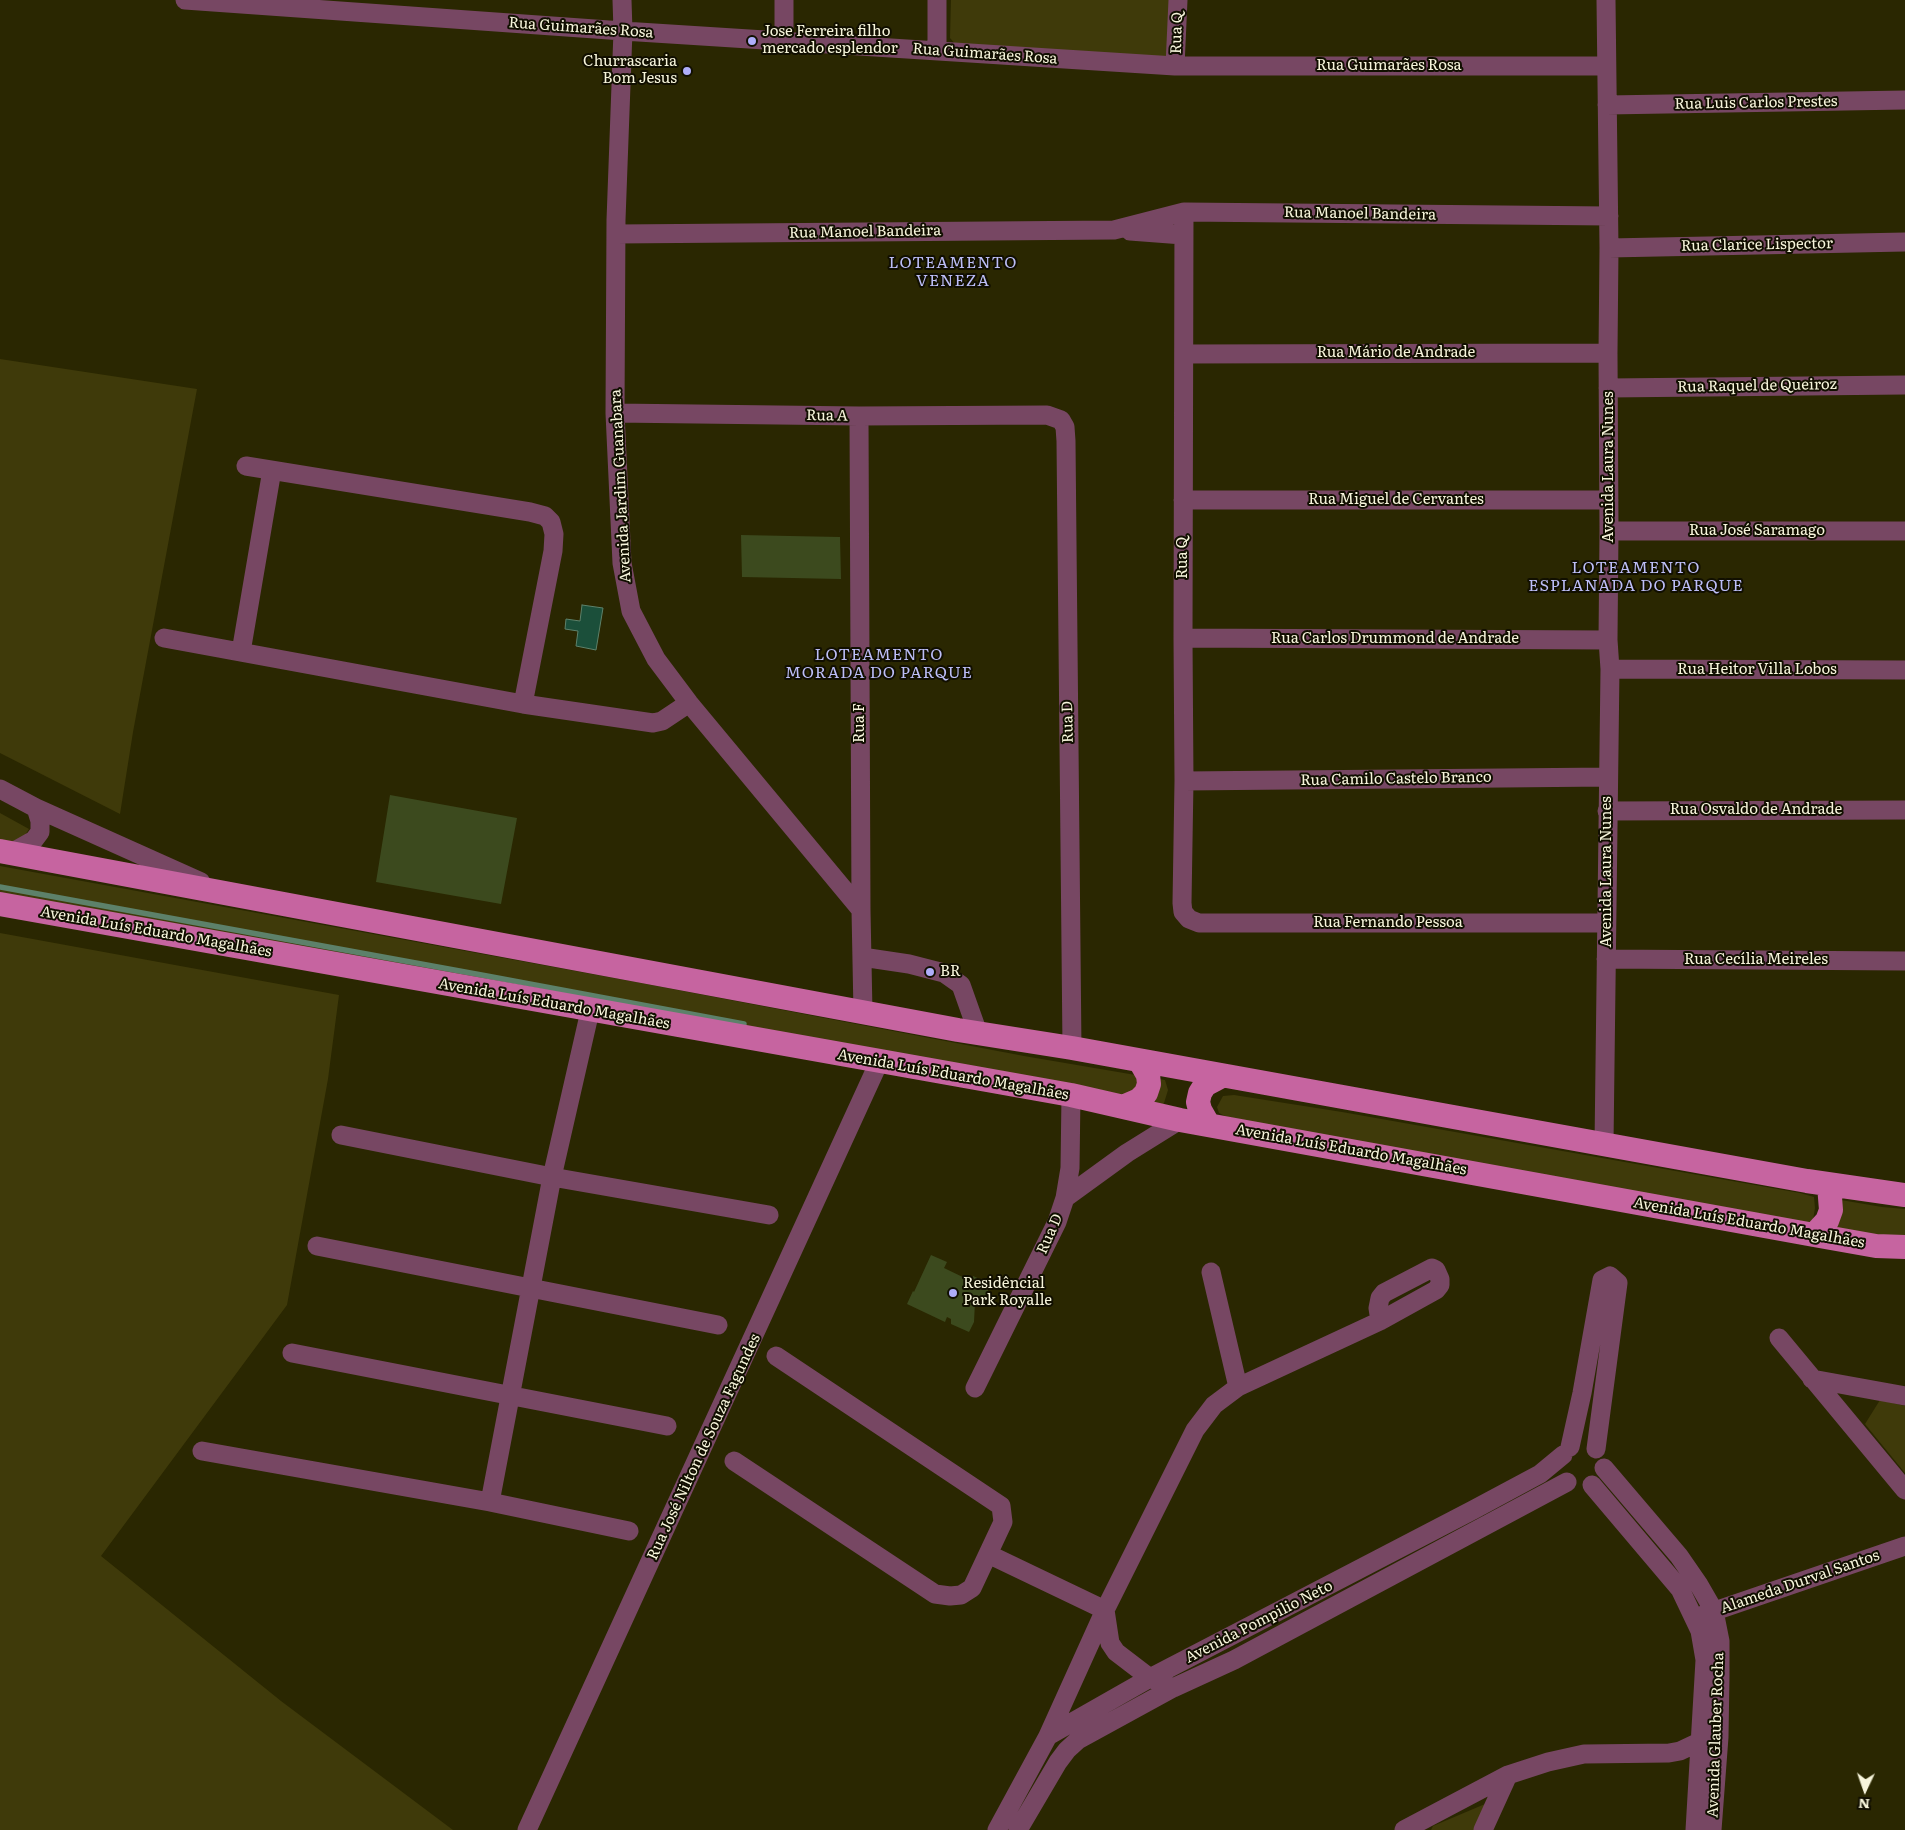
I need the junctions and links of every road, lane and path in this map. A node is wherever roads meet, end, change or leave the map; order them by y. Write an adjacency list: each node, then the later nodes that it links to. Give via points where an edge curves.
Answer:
1 (185, 0): 7 (street, Rua Guimarães Rosa)
2 (622, 0): 7 (street, Avenida Jardim Guanabara)
3 (784, 0): 8 (street)
4 (937, 0): 9 (street)
5 (1178, 0): 10 (street, Rua Q)
6 (1606, 0): 11 (street, Avenida Laura Nunes)
7 (623, 31): 8 (street, Rua Guimarães Rosa); 17 (street, Avenida Jardim Guanabara)
8 (784, 41): 9 (street, Rua Guimarães Rosa)
9 (938, 51): 10 (street, Rua Guimarães Rosa)
10 (1175, 66): 11 (street, Rua Guimarães Rosa)
11 (1606, 66): 13 (street, Avenida Laura Nunes)
12 (1905, 100): 13 (street, Rua Luis Carlos Prestes)
13 (1607, 105): 15 (street, Avenida Laura Nunes)
14 (1184, 212): 15 (street, Rua Manoel Bandeira); 16 (street, Rua Manoel Bandeira); 18 (street, Rua Q)
15 (1609, 216): 20 (street, Avenida Laura Nunes)
16 (1114, 230): 17 (street, Rua Manoel Bandeira); 18 (street, Rua Manoel Bandeira)
17 (616, 234): 25 (street, Avenida Jardim Guanabara)
18 (1183, 235): 22 (street, Rua Q)
19 (1905, 242): 20 (street, Rua Clarice Lispector)
20 (1609, 248): 21 (street, Avenida Laura Nunes)
21 (1608, 353): 22 (street, Rua Mário de Andrade); 24 (street, Avenida Laura Nunes)
22 (1184, 354): 30 (street, Rua Q)
23 (1905, 385): 24 (street, Rua Raquel de Queiroz)
24 (1608, 388): 31 (street, Avenida Laura Nunes)
25 (615, 413): 27 (street, Rua A); 40 (street, Avenida Jardim Guanabara, via 622,563 631,611 656,659)
26 (1038, 415): 27 (street, Rua A); 60 (street, Rua D, via 1061,420 1066,441)
27 (859, 416): 52 (street, Rua F)
28 (246, 466): 29 (street)
29 (272, 470): 37 (street); 41 (street, via 545,516 551,522 554,534 553,551)
30 (1183, 500): 31 (street, Rua Miguel de Cervantes); 35 (street, Rua Q)
31 (1609, 500): 32 (street, Avenida Laura Nunes)
32 (1609, 531): 33 (street, Rua José Saramago); 36 (street, Avenida Laura Nunes)
33 (1905, 531)
34 (164, 638): 37 (street)
35 (1182, 638): 36 (street, Rua Carlos Drummond de Andrade); 43 (street, Rua Q)
36 (1608, 640): 38 (street, Avenida Laura Nunes)
37 (241, 652): 41 (street)
38 (1610, 669): 39 (street, Rua Heitor Villa Lobos); 42 (street, Avenida Laura Nunes)
39 (1905, 670)
40 (689, 703): 41 (street, via 653,724); 52 (street, Avenida Jardim Guanabara)
41 (523, 704)
42 (1608, 777): 43 (street, Rua Camilo Castelo Branco); 47 (street, Avenida Laura Nunes)
43 (1184, 781): 50 (street, Rua Q)
44 (0, 789): 45 (street)
45 (36, 808): 48 (street, via 40,832 34,840); 49 (street)
46 (1905, 810): 47 (street, Rua Osvaldo de Andrade)
47 (1607, 811): 53 (street, Avenida Laura Nunes)
48 (5, 852): 49 (main road)
49 (219, 890): 58 (main road)
50 (1182, 903): 53 (street, Rua Fernando Pessoa, via 1183,912 1190,919 1212,923)
51 (0, 904): 57 (main road, Avenida Luís Eduardo Magalhães)
52 (861, 910): 54 (street)
53 (1606, 923): 55 (street, Avenida Laura Nunes)
54 (862, 957): 58 (street); 59 (street, via 944,973 962,985)
55 (1606, 959): 56 (street, Rua Cecília Meireles); 69 (street, Avenida Laura Nunes)
56 (1905, 960)
57 (590, 1011): 62 (main road, Avenida Luís Eduardo Magalhães); 70 (street)
58 (863, 1013): 59 (main road)
59 (978, 1033): 60 (main road)
60 (1072, 1048): 61 (main road)
61 (1140, 1061): 63 (main road); 65 (main road, via 1148,1075 1146,1093)
62 (880, 1062): 64 (main road, Avenida Luís Eduardo Magalhães); 112 (street, Rua José Nilton de Souza Fagundes)
63 (1222, 1076): 67 (main road, via 1205,1085 1200,1093 1200,1110); 69 (main road)
64 (1072, 1095): 65 (main road, Avenida Luís Eduardo Magalhães); 73 (street, Rua D, via 1070,1168)
65 (1125, 1106): 66 (main road, Avenida Luís Eduardo Magalhães)
66 (1180, 1120): 67 (main road, Avenida Luís Eduardo Magalhães); 73 (street)
67 (1208, 1124): 75 (main road, Avenida Luís Eduardo Magalhães)
68 (341, 1135): 70 (street)
69 (1604, 1144): 71 (main road)
70 (552, 1177): 74 (street); 79 (street)
71 (1829, 1185): 72 (main road); 75 (main road, via 1831,1210)
72 (1905, 1195)
73 (1065, 1198): 87 (street, Rua D, via 1057,1222)
74 (769, 1215)
75 (1814, 1235): 77 (main road, Avenida Luís Eduardo Magalhães, via 1876,1246)
76 (316, 1246): 79 (street)
77 (1905, 1247)
78 (1211, 1272): 86 (street)
79 (530, 1289): 81 (street); 88 (street)
80 (1380, 1321): 86 (street)
81 (718, 1325)
82 (1779, 1338): 85 (street)
83 (292, 1353): 88 (street)
84 (776, 1356): 102 (street, via 1001,1506 1003,1522)
85 (1812, 1379): 89 (street); 98 (street)
86 (1238, 1387): 103 (street, via 1214,1405 1195,1430)
87 (975, 1388)
88 (509, 1395): 90 (street); 99 (street)
89 (1905, 1396)
90 (667, 1426)
91 (1596, 1449): 93 (street, via 1584,1444); 93 (street, via 1618,1283 1610,1276 1602,1280 1582,1393); 95 (street, via 1603,1457)
92 (202, 1451): 99 (street)
93 (1567, 1451): 96 (street, via 1560,1464); 106 (street, Avenida Pompilio Neto, via 1540,1474)
94 (734, 1461): 102 (street, via 935,1594 961,1595 972,1588)
95 (1604, 1468): 97 (street); 104 (street, Avenida Glauber Rocha, via 1679,1556)
96 (1567, 1482): 97 (street, via 1579,1487); 107 (street, Avenida Pompilio Neto, via 1234,1660)
97 (1592, 1485): 105 (street, Avenida Glauber Rocha, via 1680,1589)
98 (1905, 1490)
99 (490, 1502): 100 (street)
100 (629, 1531)
101 (1905, 1546): 104 (street, Alameda Durval Santos)
102 (988, 1554): 103 (street)
103 (1105, 1610): 106 (street, via 1110,1643 1116,1652); 108 (street)
104 (1714, 1611): 105 (street, Alameda Durval Santos); 109 (street, Avenida Glauber Rocha, via 1720,1642)
105 (1695, 1618): 110 (street, Avenida Glauber Rocha, via 1704,1660)
106 (1150, 1678): 107 (street); 108 (street, Avenida Pompilio Neto)
107 (1173, 1688): 114 (street, Avenida Pompilio Neto, via 1078,1740 1067,1750)
108 (1048, 1736): 113 (street)
109 (1719, 1737): 110 (street); 118 (street, Avenida Glauber Rocha)
110 (1699, 1742): 111 (street, via 1669,1753 1584,1754); 117 (street, Avenida Glauber Rocha)
111 (1508, 1776): 115 (street); 116 (street)
112 (527, 1830)
113 (997, 1830)
114 (1018, 1830)
115 (1407, 1830)
116 (1483, 1830)
117 (1695, 1830)
118 (1712, 1830)

